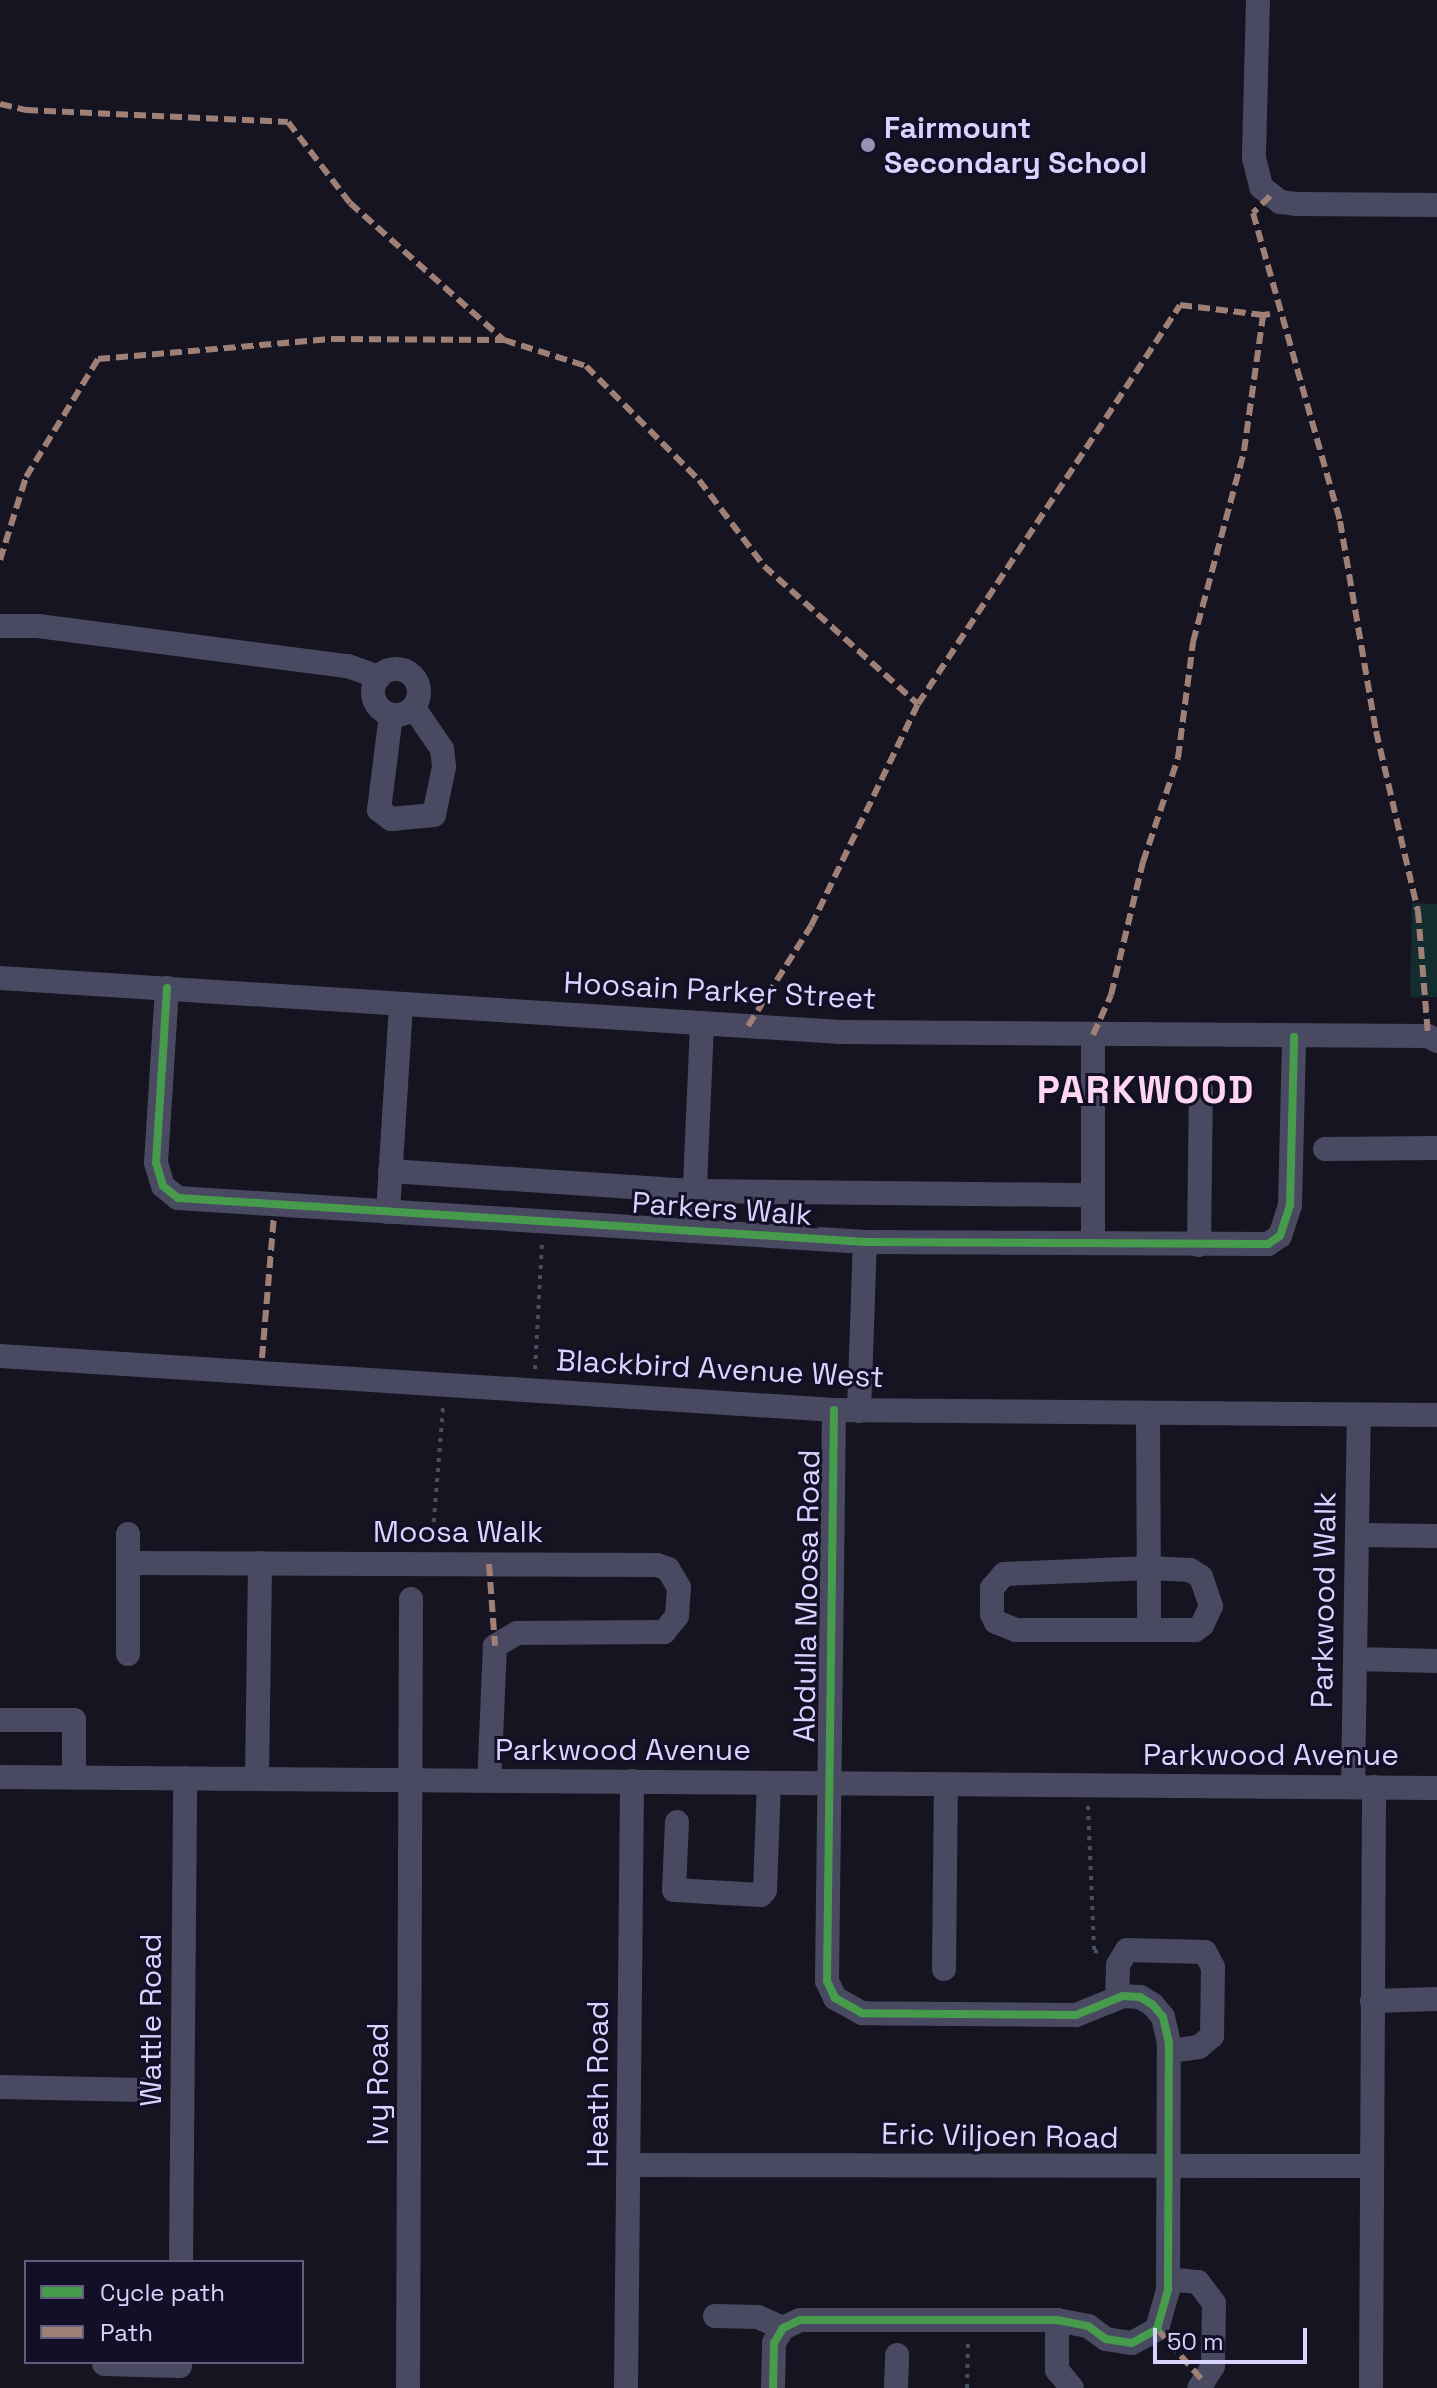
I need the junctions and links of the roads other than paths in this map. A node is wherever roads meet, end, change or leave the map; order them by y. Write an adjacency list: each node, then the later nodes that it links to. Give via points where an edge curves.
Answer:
1 (1258, 0): 2 (street, via 1254,158 1261,187 1280,202 1296,204)
2 (1437, 205)
3 (0, 626): 4 (street, via 38,626 348,666)
4 (379, 677): 4 (street, via 374,700 402,712 419,685 409,672 393,669)
5 (0, 978): 6 (street, Hoosain Parker Street)
6 (167, 988): 7 (street, Hoosain Parker Street); 18 (street, Parkers Walk, via 156,1163 168,1192 196,1201)
7 (401, 1004): 8 (street, Hoosain Parker Street); 15 (street)
8 (702, 1023): 9 (street, Hoosain Parker Street, via 840,1032); 16 (street, Parkers Walk)
9 (1093, 1035): 10 (street, Hoosain Parker Street); 17 (street)
10 (1294, 1037): 11 (street, Hoosain Parker Street, via 1428,1036); 22 (street, Parkers Walk, via 1287,1222 1268,1244)
11 (1437, 1041)
12 (1201, 1090): 22 (street)
13 (1437, 1148): 14 (street)
14 (1325, 1149)
15 (390, 1171): 16 (street, Parkers Walk); 18 (street)
16 (695, 1191): 17 (street, Parkers Walk); 19 (street, Parkers Walk)
17 (1092, 1195): 21 (street)
18 (388, 1212): 19 (street, Parkers Walk)
19 (693, 1231): 20 (street, Parkers Walk)
20 (865, 1242): 21 (street, Parkers Walk); 25 (street)
21 (1093, 1243): 22 (street, Parkers Walk)
22 (1199, 1245)
23 (0, 1356): 24 (street, Blackbird Avenue West)
24 (834, 1410): 25 (street, Blackbird Avenue West); 49 (street, Abdulla Moosa Road)
25 (859, 1411): 26 (street, Blackbird Avenue West)
26 (1148, 1413): 27 (street, Blackbird Avenue West); 34 (street)
27 (1359, 1415): 28 (street, Blackbird Avenue West); 30 (street, Parkwood Walk)
28 (1437, 1415)
29 (128, 1534): 32 (street)
30 (1357, 1535): 31 (street); 38 (street, Parkwood Walk)
31 (1437, 1536)
32 (128, 1563): 33 (street, Moosa Walk); 37 (street)
33 (260, 1563): 44 (street); 46 (street, Moosa Walk, via 657,1565 673,1573 679,1587 677,1616 664,1632 517,1633 495,1646)
34 (1149, 1568): 36 (street); 36 (street, via 1195,1572 1207,1585 1211,1606 1195,1630); 36 (street, via 1004,1574 996,1580 990,1606 996,1622 1016,1630)
35 (411, 1599): 45 (street, Ivy Road)
36 (1149, 1630)
37 (128, 1654)
38 (1355, 1659): 39 (street); 51 (street, Parkwood Walk)
39 (1437, 1661)
40 (0, 1720): 42 (street, via 74,1720)
41 (0, 1777): 42 (street, Parkwood Avenue)
42 (74, 1777): 43 (street, Parkwood Avenue)
43 (185, 1778): 44 (street, Parkwood Avenue); 64 (street, Wattle Road)
44 (257, 1779): 45 (street, Parkwood Avenue)
45 (412, 1781): 46 (street, Parkwood Avenue); 72 (street, Ivy Road)
46 (489, 1781): 47 (street, Parkwood Avenue)
47 (632, 1781): 48 (street, Parkwood Avenue); 61 (street, Heath Road)
48 (769, 1783): 49 (street, Parkwood Avenue); 53 (street, via 761,1895 674,1890)
49 (828, 1783): 50 (street, Parkwood Avenue); 55 (street, Abdulla Moosa Road, via 825,1965 827,1981 843,2005 862,2013 1065,2016)
50 (946, 1785): 51 (street, Parkwood Avenue); 54 (street)
51 (1363, 1787): 52 (street, Parkwood Avenue); 57 (street)
52 (1437, 1788)
53 (677, 1822)
54 (944, 1969)
55 (1117, 1998): 58 (street, via 1140,1997 1153,2005 1168,2029); 58 (street, via 1121,1956 1136,1948 1205,1952 1212,1960 1212,2036 1199,2047)
56 (1437, 1999): 57 (street)
57 (1372, 2001): 62 (street)
58 (1169, 2051): 63 (street)
59 (0, 2087): 60 (street)
60 (146, 2090)
61 (629, 2165): 63 (street, Eric Viljoen Road); 73 (street, Heath Road)
62 (1371, 2166): 63 (street, Eric Viljoen Road); 78 (street)
63 (1169, 2170): 65 (street)
64 (181, 2260)
65 (1168, 2279): 67 (street, via 1163,2318 1146,2338 1121,2343 1088,2326); 77 (street, via 1198,2282 1212,2296 1213,2366)
66 (715, 2316): 68 (street, via 758,2317)
67 (1057, 2320): 68 (street, via 800,2320); 76 (street, via 1057,2370)
68 (783, 2328): 74 (street, via 772,2352)
69 (897, 2355): 75 (street)
70 (104, 2364): 71 (street)
71 (180, 2372)
72 (408, 2388)
73 (626, 2388)
74 (773, 2388)
75 (896, 2388)
76 (1072, 2388)
77 (1199, 2388)
78 (1371, 2388)

